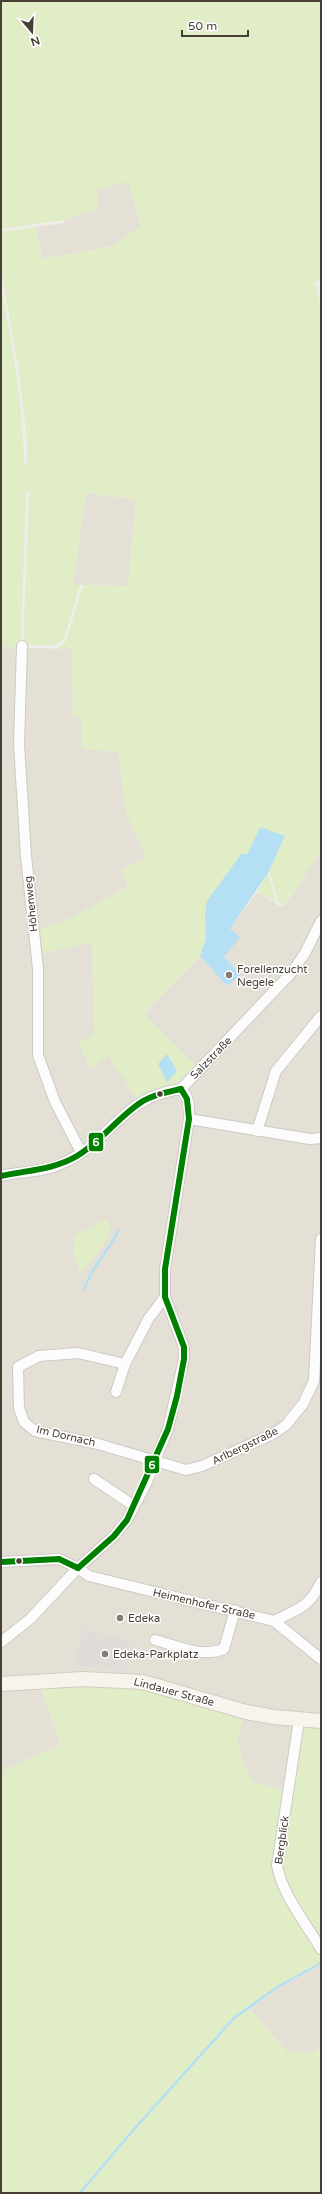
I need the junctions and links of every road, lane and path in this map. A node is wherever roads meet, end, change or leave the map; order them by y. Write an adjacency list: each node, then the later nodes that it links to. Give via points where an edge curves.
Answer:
1 (22, 646): 8 (street, Höhenweg, via 20,744 26,856 38,969 38,1055 55,1102)
2 (321, 921): 4 (street, Salzstraße, via 292,972)
3 (321, 1016): 6 (street, via 276,1071)
4 (181, 1089): 5 (street, via 187,1094); 8 (street, Salzstraße, via 157,1093 143,1100)
5 (189, 1119): 6 (street); 11 (street, via 165,1269)
6 (257, 1131): 7 (street, via 310,1139)
7 (321, 1138)
8 (81, 1152): 9 (street, Salzstraße, via 61,1164 37,1172)
9 (1, 1176)
10 (321, 1239): 14 (street, Arlbergstraße, via 314,1380 303,1404 286,1425 273,1434 202,1466 186,1470)
11 (165, 1297): 12 (street, via 149,1318); 14 (street, via 184,1347 184,1359 168,1429)
12 (125, 1364): 13 (street); 14 (street, Im Dornach, via 78,1353 38,1356 18,1367 19,1408 24,1422 35,1431 98,1444)
13 (116, 1392)
14 (155, 1461): 16 (street)
15 (94, 1479): 16 (street)
16 (134, 1506): 18 (street, via 114,1536)
17 (1, 1562): 18 (street, Heimenhofer Straße, via 59,1560)
18 (78, 1568): 20 (street, Heimenhofer Straße, via 89,1576); 23 (street, via 30,1620)
19 (320, 1586): 21 (street, via 311,1601 302,1608)
20 (235, 1610): 21 (street, Heimenhofer Straße); 22 (street, via 224,1648 214,1652 190,1650)
21 (274, 1621): 24 (street, Heimenhofer Straße)
22 (155, 1640)
23 (1, 1642)
24 (321, 1659)
25 (1, 1684): 26 (main road, Lindauer Straße, via 83,1679 143,1682 246,1712)
26 (299, 1720): 27 (main road, Lindauer Straße); 28 (street, Bergblick, via 277,1866 282,1884)
27 (321, 1721)
28 (321, 1949)

